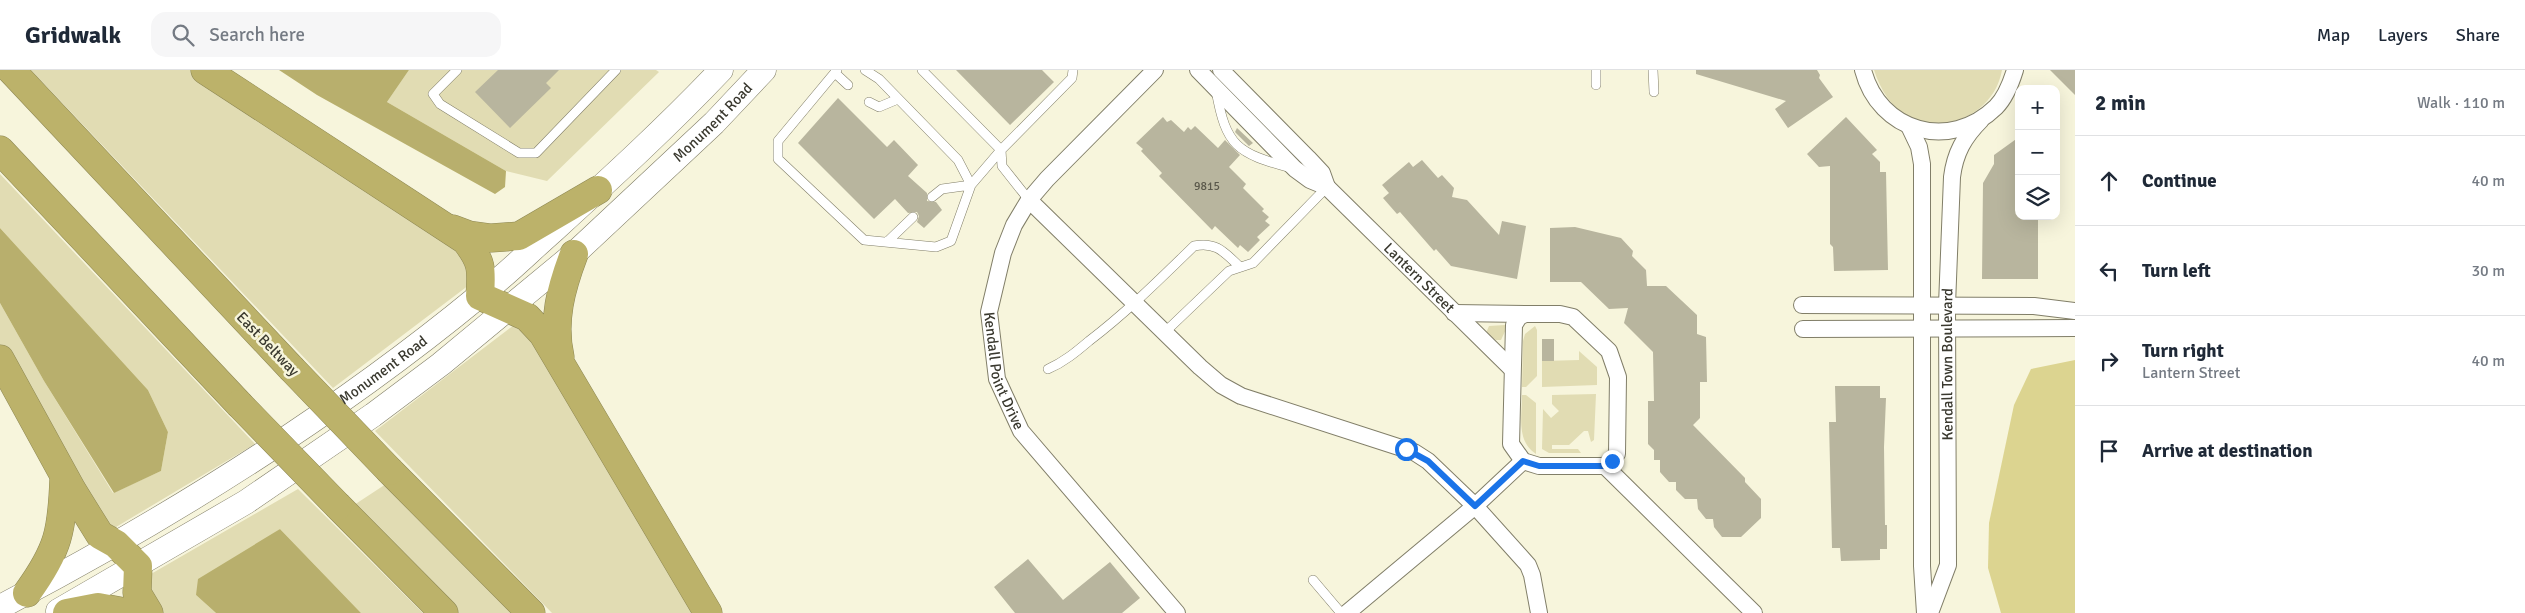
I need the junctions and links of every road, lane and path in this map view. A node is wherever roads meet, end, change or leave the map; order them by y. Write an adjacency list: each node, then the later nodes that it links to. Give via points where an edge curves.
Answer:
1 (11, 70): 71 (highway, East Beltway, bridge, via 290,368)
2 (205, 70): 35 (highway)
3 (457, 70): 4 (lane, via 433,94 440,104 519,153 536,153)
4 (616, 70)
5 (721, 70): 31 (main road, Monument Road)
6 (764, 70): 37 (main road, Monument Road, via 714,123)
7 (865, 70): 22 (lane)
8 (922, 70): 27 (lane)
9 (1073, 70): 27 (lane, via 1072,78)
10 (1155, 70): 33 (street, Kendall Point Drive)
11 (1198, 70): 20 (street, Lantern Street)
12 (1221, 70): 30 (street, Lantern Street, via 1322,173)
13 (1596, 70): 19 (lane)
14 (1653, 70): 21 (lane)
15 (1863, 70): 25 (street, via 1877,102 1891,116)
16 (2015, 70): 24 (street, via 2009,88 1997,106)
17 (836, 71): 18 (lane); 36 (lane, via 778,141 778,159 864,240)
18 (848, 85)
19 (1596, 85)
20 (1216, 90): 28 (street, Lantern Street); 28 (lane, via 1228,135 1244,152)
21 (1654, 92)
22 (898, 99): 23 (lane, via 879,107); 29 (lane, via 958,160)
23 (870, 102)
24 (1981, 120): 25 (street, via 1946,132); 41 (street, Kendall Town Boulevard, via 1961,144 1954,159)
25 (1909, 126): 43 (street, Kendall Town Boulevard, via 1919,147 1922,164)
26 (0, 150): 70 (highway, bridge, via 239,404)
27 (1001, 150): 29 (lane); 33 (lane, via 1002,166)
28 (1295, 169): 30 (street, Lantern Street)
29 (971, 185): 32 (lane, via 942,189); 36 (lane, via 951,241 936,247)
30 (1327, 187): 38 (lane, via 1253,263); 46 (street, Lantern Street)
31 (598, 190): 35 (highway, via 519,236 491,238 469,235); 39 (main road, Monument Road)
32 (932, 197)
33 (1029, 200): 40 (street); 73 (street, Kendall Point Drive, via 1003,253 989,312 997,379 1021,431)
34 (913, 217): 36 (lane)
35 (447, 226): 39 (highway, via 477,254 482,270)
36 (887, 242)
37 (574, 254): 44 (main road, Monument Road); 54 (highway, via 556,319)
38 (1240, 267): 40 (lane, via 1221,250 1206,243 1194,246); 52 (lane, via 1229,271)
39 (480, 296): 44 (highway); 61 (main road, Monument Road, via 336,404 241,468)
40 (1135, 304): 52 (street); 55 (lane, via 1061,363)
41 (1947, 305): 43 (street); 45 (street, via 2034,306); 50 (street, Kendall Town Boulevard)
42 (1802, 306): 43 (street)
43 (1921, 306): 49 (street, Kendall Town Boulevard)
44 (509, 309): 54 (highway, via 527,318 543,334); 62 (main road, Monument Road, via 365,420 246,502)
45 (2075, 311)
46 (1454, 313): 47 (street); 56 (street, Lantern Street)
47 (1525, 314): 56 (street, via 1514,325); 58 (street, via 1573,317 1610,351 1618,377 1616,454)
48 (2075, 328): 50 (street)
49 (1921, 329): 50 (street); 51 (street); 78 (street, Kendall Town Boulevard)
50 (1948, 329): 79 (street, Kendall Town Boulevard, via 1948,565)
51 (1803, 330)
52 (1164, 332): 60 (street, via 1221,385 1241,396 1414,452 1428,461)
53 (0, 359): 59 (highway)
54 (561, 366): 72 (highway)
55 (1048, 369)
56 (1512, 369): 57 (street, via 1511,444)
57 (1523, 461): 58 (street, via 1539,466); 60 (street)
58 (1605, 466): 77 (street)
59 (64, 477): 61 (highway, via 100,535); 64 (highway, via 63,510 55,550)
60 (1475, 506): 75 (street); 76 (street, via 1528,565)
61 (116, 544): 62 (highway); 64 (main road, Monument Road)
62 (138, 566): 66 (main road, Monument Road); 69 (highway, via 137,593)
63 (1314, 580): 74 (lane)
64 (27, 593): 65 (main road, Monument Road)
65 (0, 607)
66 (54, 613)
67 (67, 613): 68 (highway, via 98,607)
68 (130, 613)
69 (149, 613)
70 (444, 613)
71 (531, 613)
72 (708, 613)
73 (1177, 613)
74 (1341, 613)
75 (1347, 613)
76 (1539, 613)
77 (1754, 613)
78 (1925, 613)
79 (1930, 613)

